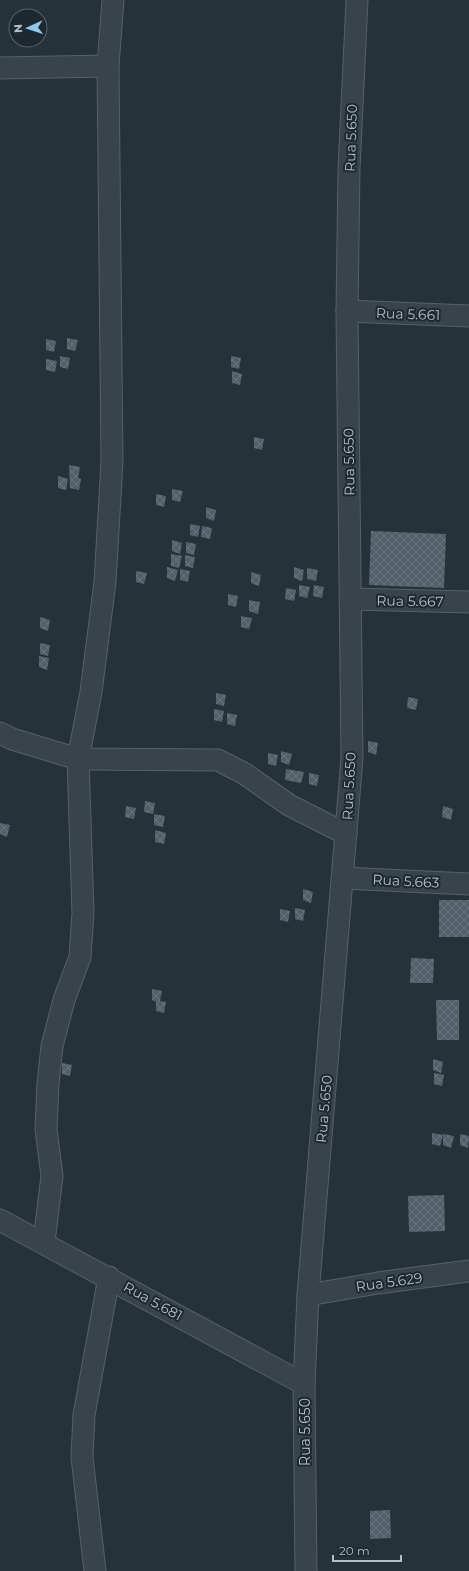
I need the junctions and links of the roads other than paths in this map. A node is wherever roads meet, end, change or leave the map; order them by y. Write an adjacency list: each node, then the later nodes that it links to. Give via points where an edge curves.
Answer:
1 (113, 0): 3 (street)
2 (357, 0): 5 (street, Rua 5.650, via 349,168)
3 (108, 66): 4 (street); 10 (street, via 112,462 105,582 91,692)
4 (0, 68)
5 (347, 311): 6 (street, Rua 5.661); 7 (street, Rua 5.650)
6 (469, 316)
7 (351, 599): 8 (street, Rua 5.667); 11 (street, Rua 5.650, via 352,758)
8 (469, 602)
9 (0, 733): 10 (street)
10 (78, 759): 11 (street, via 218,760 245,774 289,805); 15 (street, via 83,912 80,957 64,1000 51,1054 46,1129 52,1176)
11 (346, 834): 12 (street, Rua 5.650)
12 (343, 878): 13 (street, Rua 5.663); 18 (street, Rua 5.650)
13 (469, 884)
14 (0, 1220): 15 (street, Rua 5.681)
15 (44, 1242): 17 (street, Rua 5.681)
16 (469, 1271): 18 (street, Rua 5.629)
17 (109, 1277): 19 (street, Rua 5.681); 20 (street, via 84,1415 82,1457)
18 (308, 1295): 19 (street, Rua 5.650)
19 (304, 1384): 21 (street, Rua 5.650)
20 (95, 1571)
21 (306, 1571)

